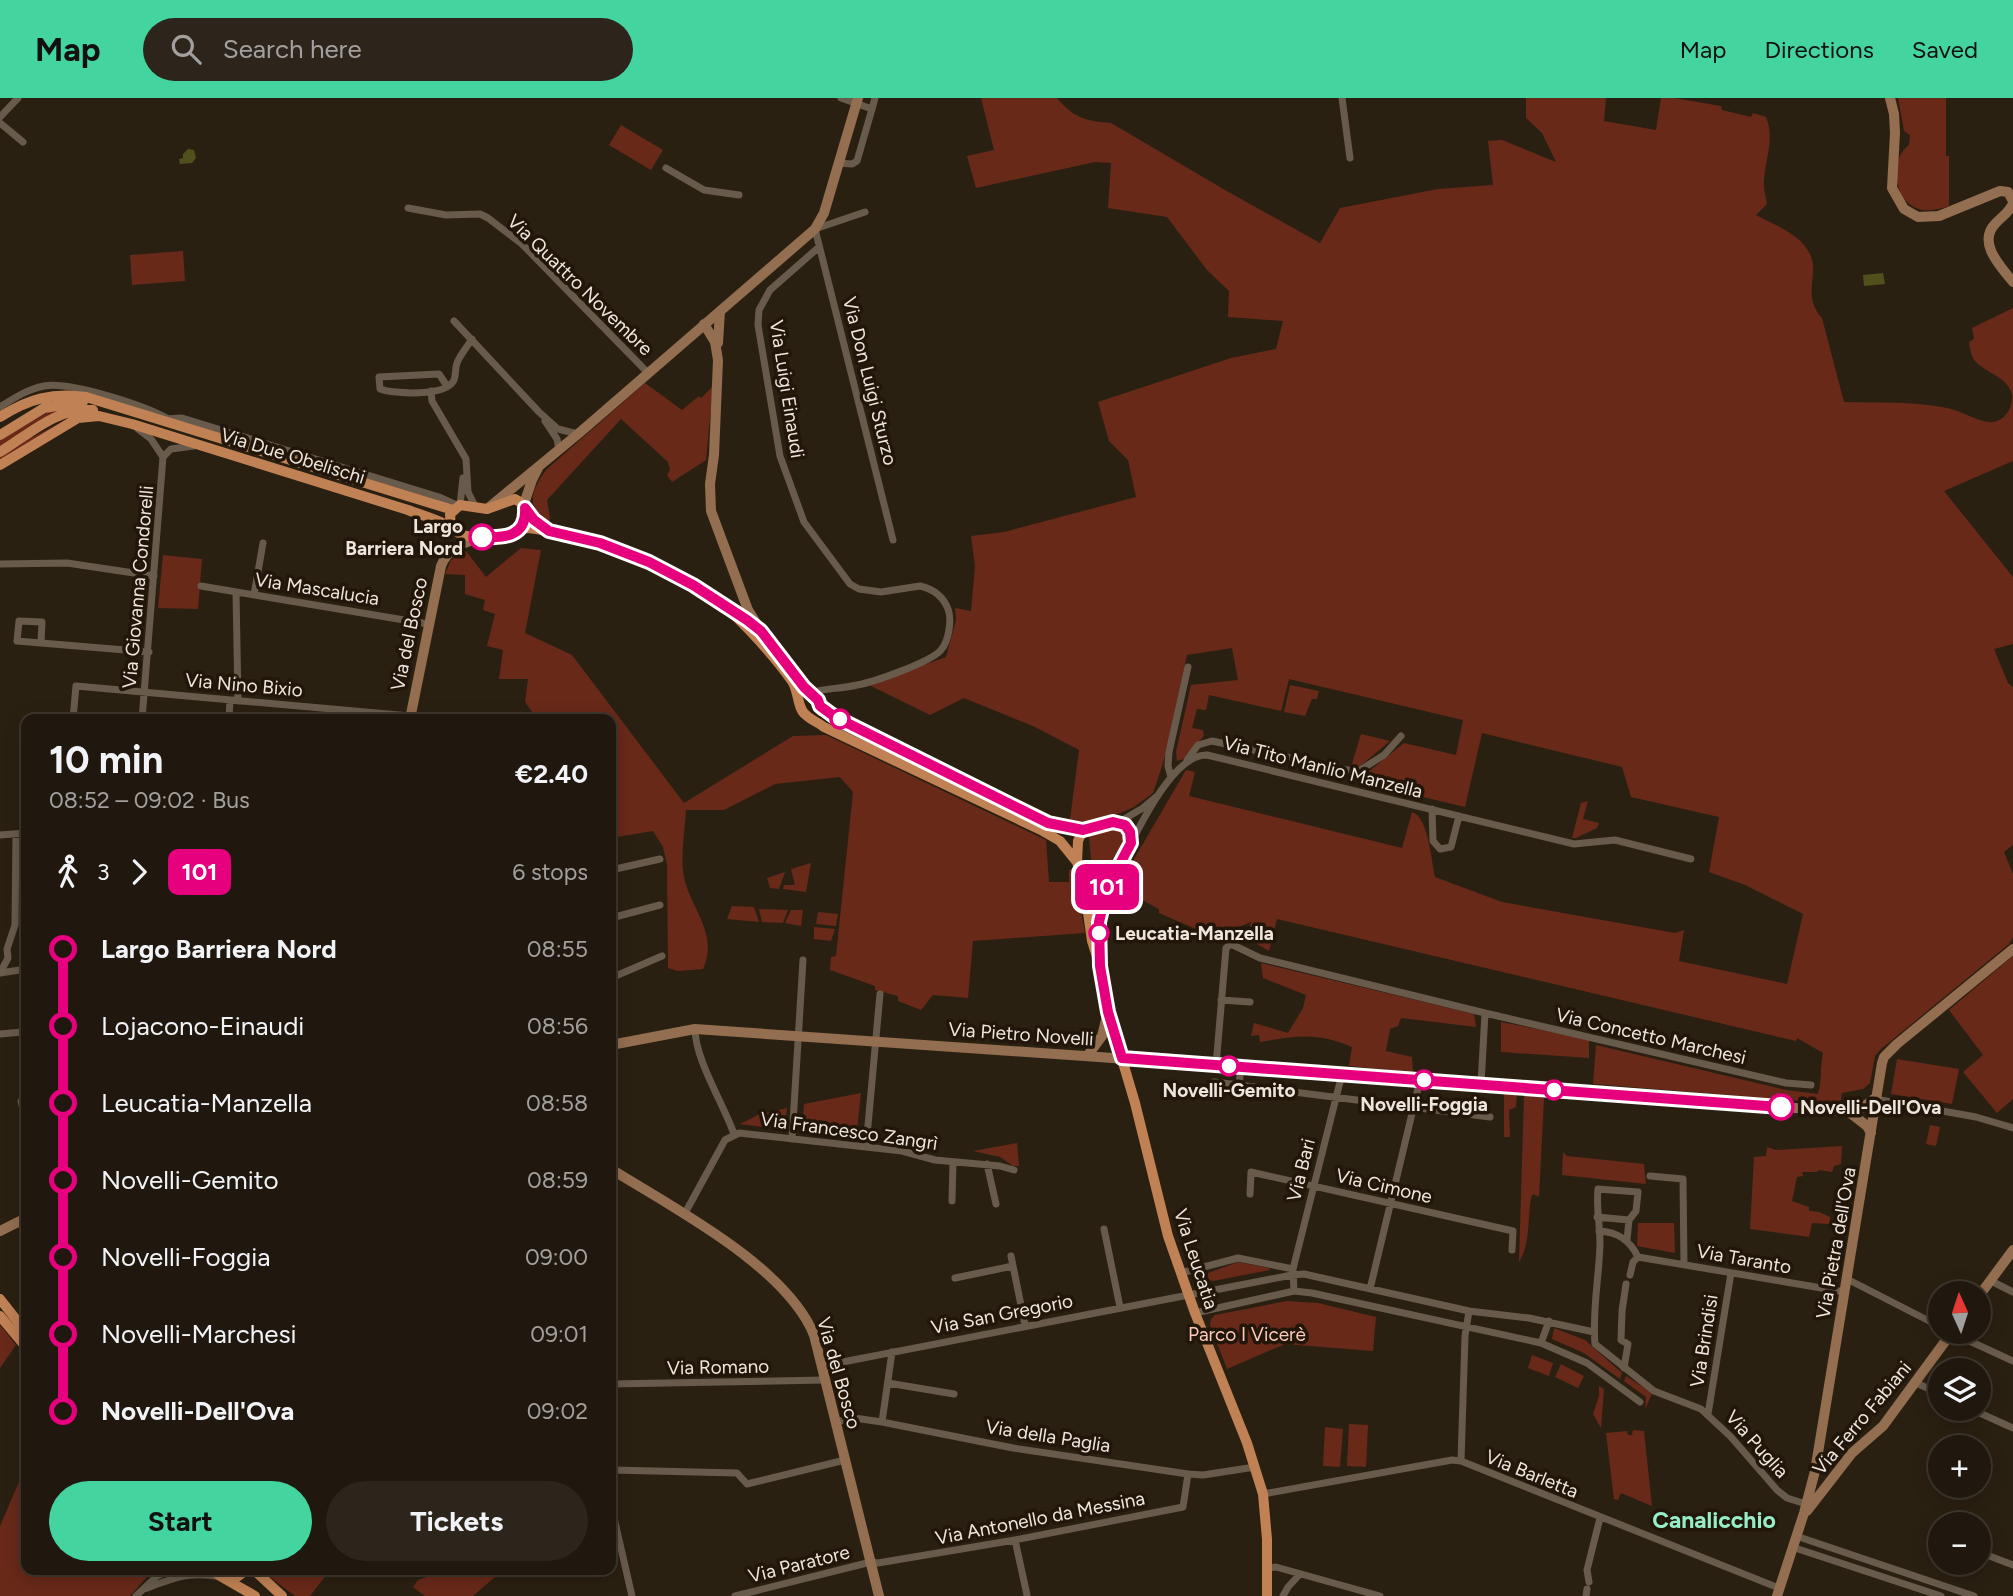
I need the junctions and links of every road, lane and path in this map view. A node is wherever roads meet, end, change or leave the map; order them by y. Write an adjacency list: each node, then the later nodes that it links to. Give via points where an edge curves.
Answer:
1 (18, 98): 8 (street)
2 (841, 98): 6 (street)
3 (875, 98): 7 (street)
4 (1342, 98): 11 (street)
5 (1890, 98): 15 (main road, via 1895,126 1891,181 1904,209 1912,215 1939,216 2000,191 2008,192)
6 (857, 100): 7 (street); 12 (main road)
7 (872, 109): 12 (street, via 857,162)
8 (0, 117)
9 (0, 123): 10 (street)
10 (23, 142)
11 (1350, 158)
12 (838, 163): 18 (main road)
13 (666, 168): 14 (street, via 704,190)
14 (739, 195)
15 (2013, 202): 20 (main road, via 1993,226 1988,240)
16 (408, 208): 26 (street, Via Quattro Novembre, via 488,218 522,244)
17 (864, 212): 18 (street)
18 (815, 229): 19 (street, Via Don Luigi Sturzo); 21 (main road)
19 (819, 247): 53 (street, Via Don Luigi Sturzo); 67 (street, Via Luigi Einaudi, via 769,290 759,310 780,456 804,522 850,584 869,592 928,588 945,602 949,624 942,649 935,655 876,680)
20 (2013, 282)
21 (720, 311): 23 (main road); 25 (main road)
22 (454, 321): 24 (street)
23 (704, 324): 25 (main road, via 715,342); 26 (main road)
24 (472, 339): 27 (street); 30 (street)
25 (718, 360): 62 (main road, via 711,511 748,610)
26 (648, 373): 36 (main road)
27 (447, 386): 28 (street); 28 (street, via 439,374 379,377 380,389 391,393)
28 (431, 391): 38 (street)
29 (0, 407): 33 (street, via 34,388 58,385 155,411)
30 (539, 412): 36 (street, via 558,429); 41 (street)
31 (0, 417): 32 (main road, via 31,400 68,395)
32 (153, 419): 33 (street); 35 (main road); 37 (main road, via 96,403 71,402 37,411)
33 (168, 419): 35 (street); 39 (street, via 182,418)
34 (132, 424): 40 (main road, Via Due Obelischi); 42 (main road, Via Due Obelischi, via 96,410 77,410); 43 (street, via 151,439); 44 (main road, Via Due Obelischi, via 99,416 78,418)
35 (186, 429): 39 (main road)
36 (578, 434): 41 (main road)
37 (0, 435)
38 (454, 440): 47 (street, via 463,461); 48 (street, via 466,459 468,492)
39 (255, 445): 47 (main road)
40 (202, 446): 43 (street, via 175,447); 49 (main road, Via Due Obelischi)
41 (559, 449): 45 (main road)
42 (0, 452)
43 (163, 457): 56 (street, Via Giovanna Condorelli)
44 (0, 465)
45 (539, 467): 46 (main road); 48 (main road)
46 (525, 506): 48 (main road, via 515,499); 50 (main road); 51 (main road)
47 (457, 507): 48 (main road); 49 (main road)
48 (482, 508)
49 (446, 525): 52 (main road, Via Due Obelischi, via 461,534)
50 (520, 528): 51 (main road); 52 (main road, via 507,537)
51 (549, 531): 60 (main road, via 600,543 649,562)
52 (482, 537): 61 (main road, Via del Bosco, via 461,544 444,559)
53 (893, 540)
54 (262, 543): 59 (street)
55 (0, 564): 56 (street, via 67,563)
56 (154, 576): 64 (street, Via Giovanna Condorelli)
57 (201, 586): 58 (street, Via Mascalucia)
58 (236, 592): 59 (street, Via Mascalucia); 68 (street)
59 (254, 595): 61 (street, Via Mascalucia)
60 (726, 607): 62 (main road); 67 (main road)
61 (428, 624): 74 (main road, Via del Bosco)
62 (761, 631): 67 (main road)
63 (41, 642): 63 (street, via 42,622 19,621 17,641); 64 (street)
64 (149, 652): 66 (street, Via Giovanna Condorelli)
65 (1188, 667): 80 (street, via 1169,752)
66 (145, 692): 68 (street, Via Nino Bixio); 70 (street, Via Nino Bixio, via 76,686); 71 (street, Via Giovanna Condorelli)
67 (804, 695): 69 (main road, via 818,700); 75 (main road, via 800,709)
68 (234, 700): 72 (street); 73 (street, Via Nino Bixio)
69 (820, 706): 75 (main road, via 820,715); 85 (main road, via 1048,823)
70 (73, 714)
71 (143, 714)
72 (230, 714)
73 (371, 714)
74 (411, 714)
75 (812, 718): 92 (main road, via 1041,830 1060,841)
76 (1401, 736): 77 (street, Via Tito Manlio Manzella, via 1384,755 1357,772)
77 (1217, 741): 78 (street, Via Tito Manlio Manzella); 79 (street, via 1198,745)
78 (1207, 755): 79 (street, Via Tito Manlio Manzella); 82 (street, Via Tito Manlio Manzella)
79 (1185, 764): 80 (street, Via Tito Manlio Manzella)
80 (1171, 777): 81 (street)
81 (1161, 792): 84 (street); 89 (street)
82 (1432, 809): 83 (street, Via Tito Manlio Manzella); 83 (street, Via Tito Manlio Manzella, via 1433,841 1440,849 1451,847)
83 (1459, 816): 91 (street, Via Tito Manlio Manzella, via 1574,844 1615,841)
84 (1119, 822): 85 (main road); 89 (main road, via 1128,828)
85 (1083, 830): 92 (main road, via 1077,841)
86 (16, 834): 87 (street); 88 (street); 98 (street)
87 (21, 834)
88 (0, 835)
89 (1131, 843): 95 (main road, Via Leucatia)
90 (660, 859): 93 (street)
91 (1690, 859)
92 (1077, 862): 94 (main road, Via Leucatia)
93 (616, 869)
94 (1084, 885): 95 (main road, via 1095,893); 103 (main road, Via Leucatia)
95 (1107, 888): 103 (main road, Via Leucatia, via 1099,922)
96 (660, 905): 97 (street)
97 (616, 917)
98 (12, 935): 99 (street); 105 (street)
99 (0, 936)
100 (2013, 949): 129 (main road, Via Pietra dell'Ova, via 1888,1053)
101 (662, 956): 106 (street)
102 (803, 960): 115 (street)
103 (1100, 966): 110 (main road, Via Leucatia)
104 (21, 970): 105 (street)
105 (0, 973)
106 (616, 976)
107 (880, 994): 116 (street)
108 (1221, 1000): 109 (street); 111 (street, Via Concetto Marchesi, via 1226,948 1231,944 1260,958); 120 (street)
109 (1250, 1002)
110 (1108, 1012): 118 (main road, via 1102,1036); 119 (main road, Via Leucatia)
111 (1485, 1013): 125 (street); 127 (street, Via Concetto Marchesi)
112 (695, 1029): 115 (main road, Via Pietro Novelli); 117 (main road, Via Pietro Novelli); 135 (street, via 695,1043)
113 (21, 1032): 114 (street)
114 (0, 1034)
115 (799, 1035): 116 (main road, Via Pietro Novelli); 136 (street)
116 (876, 1041): 118 (main road, Via Pietro Novelli); 137 (street)
117 (616, 1044)
118 (1088, 1055): 119 (main road, Via Pietro Novelli)
119 (1122, 1058): 120 (main road, Via Pietro Novelli); 163 (main road, Via Leucatia)
120 (1216, 1066): 121 (main road, Via Pietro Novelli)
121 (1241, 1067): 122 (main road, Via Pietro Novelli); 126 (street)
122 (1342, 1074): 123 (main road, Via Pietro Novelli); 128 (street, Via Bari)
123 (1420, 1080): 125 (main road, Via Pietro Novelli); 130 (street)
124 (1214, 1082): 126 (street)
125 (1481, 1084): 131 (main road, Via Pietro Novelli)
126 (1239, 1085): 128 (street)
127 (1811, 1085)
128 (1336, 1097): 130 (street); 143 (street, Via Bari)
129 (1874, 1099): 131 (main road); 133 (street); 134 (main road, Via Pietra dell'Ova)
130 (1414, 1107): 132 (street); 146 (street)
131 (1849, 1112): 134 (main road)
132 (1490, 1117)
133 (2013, 1128)
134 (1871, 1133): 167 (main road, Via Pietra dell'Ova)
135 (734, 1134): 136 (street, Via Francesco Zangrì); 148 (street, Via Francesco Zangrì, via 725,1140)
136 (792, 1139): 137 (street, Via Francesco Zangrì)
137 (866, 1147): 138 (street, Via Francesco Zangrì)
138 (953, 1162): 139 (street, Via Francesco Zangrì); 145 (street, Via Francesco Zangrì)
139 (987, 1164): 140 (street, Via Francesco Zangrì); 147 (street)
140 (1014, 1170)
141 (616, 1172): 148 (main road, Via del Bosco)
142 (1650, 1176): 160 (street, via 1683,1179)
143 (1313, 1186): 144 (street, Via Cimone, via 1251,1172); 146 (street, Via Cimone); 162 (street, Via Bari)
144 (1250, 1194)
145 (952, 1201)
146 (1391, 1203): 156 (street, Via Cimone, via 1513,1231); 171 (street)
147 (996, 1204)
148 (684, 1215): 193 (main road, Via del Bosco, via 744,1255 795,1302 807,1317)
149 (1597, 1217): 151 (street); 151 (street, via 1598,1189 1638,1192 1636,1211); 154 (street)
150 (21, 1220): 152 (main road)
151 (1629, 1220): 155 (street)
152 (2, 1226)
153 (1104, 1229): 177 (street)
154 (1599, 1231): 155 (street); 186 (street)
155 (1627, 1240): 159 (street)
156 (1512, 1250)
157 (2013, 1251): 168 (main road)
158 (1011, 1256): 161 (street)
159 (1638, 1256): 160 (street, Via Taranto); 165 (street)
160 (1684, 1264): 164 (street, Via Taranto)
161 (1013, 1266): 166 (street); 184 (street)
162 (1293, 1272): 163 (street, via 1238,1258); 171 (street); 172 (street); 175 (street)
163 (1181, 1273): 175 (main road, Via Leucatia)
164 (1731, 1273): 173 (street, Via Taranto); 202 (street, Via Brindisi)
165 (1630, 1275)
166 (955, 1278)
167 (1847, 1279): 173 (main road, Via Pietra dell'Ova); 181 (street)
168 (1991, 1281)
169 (1992, 1282): 174 (street)
170 (1626, 1284): 194 (street)
171 (1370, 1289): 178 (street)
172 (1294, 1291): 179 (street); 185 (street)
173 (1844, 1292): 212 (main road, Via Pietra dell'Ova)
174 (2013, 1292)
175 (1188, 1294): 177 (street, Via San Gregorio); 179 (main road, Via Leucatia)
176 (0, 1298): 183 (main road)
177 (1120, 1307): 184 (street, Via San Gregorio)
178 (1469, 1311): 182 (street); 185 (street)
179 (1195, 1313): 209 (main road, Via Leucatia)
180 (0, 1316): 187 (main road)
181 (1928, 1320)
182 (1549, 1321): 186 (street); 188 (street)
183 (21, 1325)
184 (1025, 1325): 191 (street, Via San Gregorio)
185 (1466, 1328): 188 (street); 208 (street)
186 (1594, 1332): 194 (street, Via Puglia, via 1597,1347)
187 (21, 1341)
188 (1541, 1343): 201 (street, via 1587,1363)
189 (1943, 1344): 197 (main road, Via Ferro Fabiani)
190 (1977, 1344): 192 (street)
191 (892, 1352): 193 (street, Via San Gregorio); 196 (street)
192 (2013, 1361)
193 (822, 1366): 195 (main road, Via del Bosco)
194 (1624, 1368): 202 (street, Via Puglia, via 1654,1391)
195 (825, 1380): 198 (street, Via Romano); 204 (main road, Via del Bosco)
196 (888, 1383): 200 (street); 205 (street)
197 (1916, 1383): 199 (street); 212 (main road, Via Ferro Fabiani, via 1883,1426)
198 (616, 1384)
199 (1928, 1388)
200 (954, 1394)
201 (1640, 1402)
202 (1708, 1414): 214 (street, Via Puglia, via 1777,1490)
203 (1991, 1419): 206 (street)
204 (836, 1422): 205 (street, Via della Paglia, via 854,1418); 207 (main road, Via del Bosco)
205 (882, 1422): 211 (street, Via della Paglia, via 1013,1448)
206 (2013, 1429)
207 (845, 1460): 210 (street, via 747,1484 737,1473); 220 (main road, Via del Bosco)
208 (1461, 1461): 213 (street, Via Barletta); 215 (street, Via Barletta)
209 (1255, 1467): 211 (street, Via della Paglia); 213 (main road, Via Leucatia)
210 (616, 1470)
211 (1188, 1474): 217 (street, Via Antonello da Messina, via 1183,1507)
212 (1817, 1493): 214 (main road, Via Pietra dell'Ova)
213 (1263, 1494): 222 (main road, Via Leucatia)
214 (1805, 1509): 218 (main road, Via Pietra dell'Ova)
215 (1600, 1518): 232 (street); 233 (street, Via Barletta)
216 (616, 1527): 238 (street)
217 (1015, 1540): 220 (street, Via Antonello da Messina); 234 (street)
218 (1794, 1542): 233 (main road, Via Pietra dell'Ova); 244 (street); 245 (street)
219 (1991, 1556): 221 (street)
220 (871, 1562): 239 (street, Via Paratore); 240 (main road, Via del Bosco)
221 (2013, 1564)
222 (1266, 1568): 223 (street); 241 (main road, Via Leucatia)
223 (1300, 1574): 242 (street); 243 (street)
224 (159, 1575): 231 (street)
225 (183, 1575): 231 (street)
226 (206, 1575): 230 (street)
227 (220, 1575): 230 (main road)
228 (240, 1575): 230 (main road)
229 (259, 1575): 237 (main road)
230 (224, 1578): 236 (main road)
231 (144, 1589): 235 (street)
232 (1587, 1589)
233 (1778, 1592)
234 (1027, 1595)
235 (136, 1596)
236 (256, 1596)
237 (282, 1596)
238 (632, 1596)
239 (736, 1596)
240 (879, 1596)
241 (1267, 1596)
242 (1283, 1596)
243 (1380, 1596)
244 (1941, 1596)
245 (1973, 1596)

